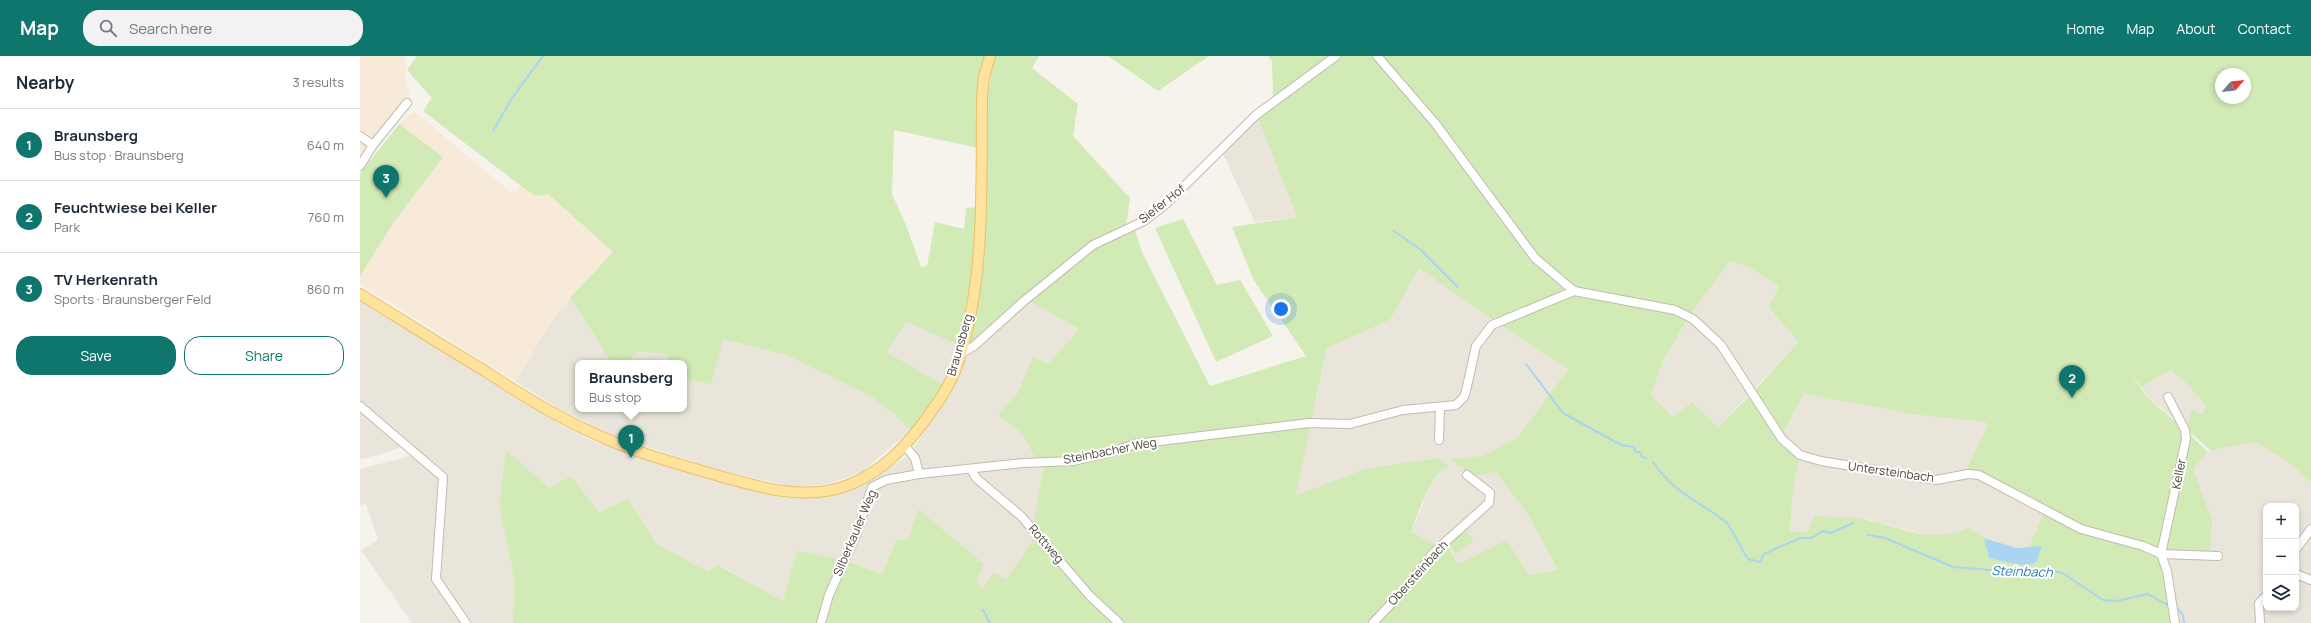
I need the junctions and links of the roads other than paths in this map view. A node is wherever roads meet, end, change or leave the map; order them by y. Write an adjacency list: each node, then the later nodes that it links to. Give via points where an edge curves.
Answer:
1 (990, 56): 10 (main road, Braunsberg, via 982,96 978,241 972,303)
2 (1336, 56): 10 (street, Siefer Hof, via 1256,115 1166,204 1144,221 1094,245 1024,301 974,346)
3 (1377, 56): 8 (street, via 1435,123 1535,258)
4 (407, 103): 6 (street)
5 (360, 136): 6 (street)
6 (373, 145): 7 (street)
7 (360, 166)
8 (1574, 291): 13 (street, via 1492,325 1476,346 1464,397 1456,405); 23 (street, Untersteinbach, via 1675,310 1693,319 1721,345 1782,439 1800,456 1820,462 1936,480 1968,474 1979,475 2081,529 2143,546)
9 (360, 294): 18 (main road, Braunsberg, via 564,420 592,434 664,460 766,489 798,492 812,493 839,488)
10 (960, 354): 15 (main road, Braunsberg, via 954,374 941,397)
11 (2168, 397): 23 (street, Keller, via 2185,430 2186,439)
12 (360, 406): 28 (street, via 443,477 436,579)
13 (1440, 406): 14 (street); 16 (street, Steinbacher Weg, via 1403,410 1350,424 1309,423 1135,444 1073,460)
14 (1439, 440)
15 (905, 446): 17 (street, via 915,458); 18 (main road, Braunsberg)
16 (971, 469): 17 (street, Steinbacher Weg); 30 (street, Rottweg, via 976,478 1032,527 1090,596)
17 (919, 474): 20 (street, Silberkauler Weg)
18 (870, 475): 20 (street)
19 (1467, 475): 31 (street, Obersteinbach, via 1490,493 1489,503 1434,552 1405,589)
20 (886, 480): 29 (street, Silberkauler Weg, via 872,487 856,535 829,595)
21 (2311, 530): 22 (street)
22 (2299, 545)
23 (2160, 554): 24 (street); 32 (street, via 2167,570)
24 (2218, 556)
25 (2298, 575): 26 (street)
26 (2311, 580)
27 (2263, 599): 33 (street, via 2259,603)
28 (466, 623)
29 (821, 623)
30 (1119, 623)
31 (1373, 623)
32 (2175, 623)
33 (2260, 623)

